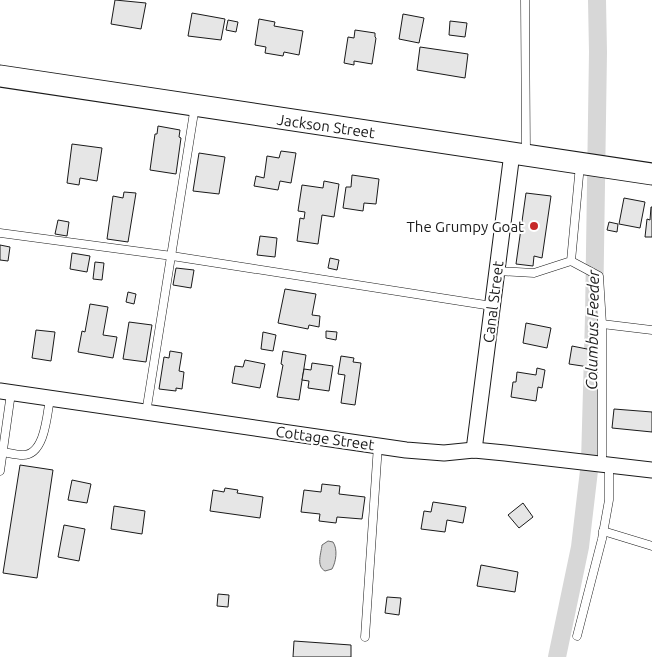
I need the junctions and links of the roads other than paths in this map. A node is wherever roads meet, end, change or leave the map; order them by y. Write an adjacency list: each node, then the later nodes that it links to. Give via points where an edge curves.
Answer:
1 (525, 0): 4 (lane)
2 (0, 76): 3 (main road, Jackson Street)
3 (195, 106): 4 (main road, Jackson Street); 8 (lane)
4 (519, 154): 5 (main road, Jackson Street); 10 (street, Canal Street)
5 (580, 164): 6 (main road, Jackson Street); 9 (lane)
6 (652, 174)
7 (0, 233): 8 (lane)
8 (172, 256): 11 (lane); 16 (lane)
9 (571, 261): 10 (lane, via 534,273); 12 (lane, via 599,276)
10 (496, 271): 11 (street, Canal Street)
11 (492, 306): 18 (street, Canal Street)
12 (602, 324): 13 (lane); 20 (lane)
13 (652, 330)
14 (6, 392): 15 (street, Cottage Street); 19 (lane)
15 (50, 398): 16 (street, Cottage Street); 19 (lane, via 40,444 24,456)
16 (146, 413): 17 (street, Cottage Street)
17 (378, 445): 18 (street, Cottage Street, via 444,453); 26 (lane)
18 (474, 450): 20 (street, Cottage Street)
19 (3, 452): 22 (lane)
20 (606, 464): 21 (street, Cottage Street); 23 (lane, via 609,500)
21 (652, 470)
22 (0, 471)
23 (603, 531): 24 (lane); 25 (lane)
24 (652, 546)
25 (576, 636)
26 (365, 637)

